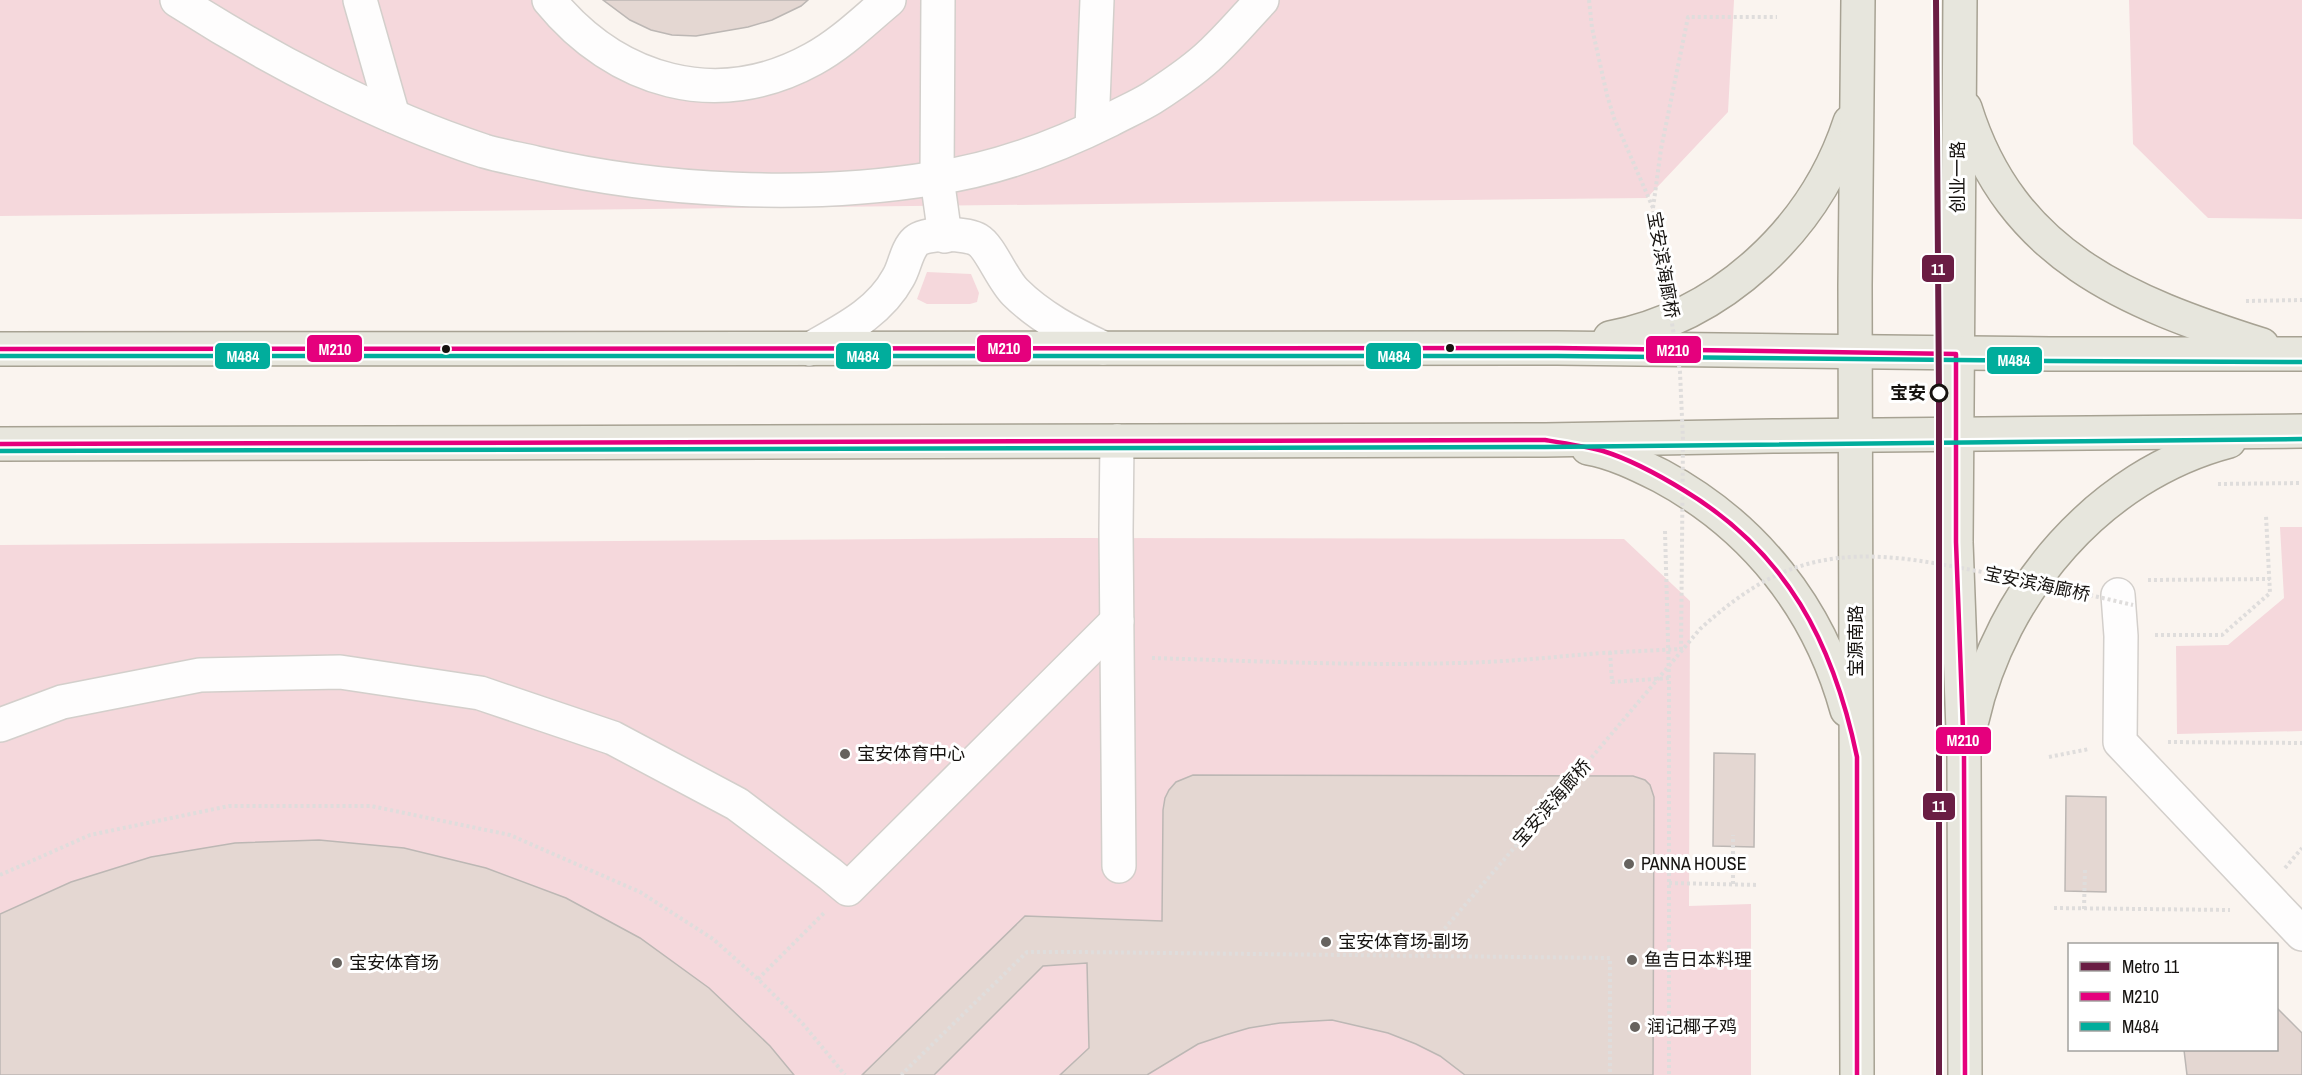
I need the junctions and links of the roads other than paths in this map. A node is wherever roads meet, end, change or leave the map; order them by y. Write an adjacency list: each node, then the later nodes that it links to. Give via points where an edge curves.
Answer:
1 (177, 0): 12 (street, via 311,76)
2 (360, 0): 12 (street)
3 (549, 0): 4 (street, via 565,20 603,52 646,74 687,84 731,85 777,76 814,59)
4 (889, 0)
5 (938, 0): 14 (street)
6 (1097, 0): 13 (street)
7 (1262, 0): 13 (street, via 1212,54 1150,99)
8 (1858, 0): 11 (main road)
9 (1960, 0): 10 (main road, 创业一路)
10 (1958, 88): 21 (main road, 创业一路); 22 (main road, via 1983,154 2001,185 2046,239 2073,262 2106,284 2183,319)
11 (1857, 100): 17 (main road, via 1843,143 1817,193 1790,230 1738,281 1669,320 1631,334); 20 (main road)
12 (393, 116): 14 (street, via 485,151 572,171 664,185 843,188)
13 (1092, 128): 14 (street, via 1021,158)
14 (937, 178): 15 (street)
15 (945, 236): 16 (street, via 970,235 981,242 1014,291 1036,311); 19 (street, via 925,236 916,241 885,298 865,317)
16 (1103, 348): 17 (main road); 19 (main road)
17 (1557, 348): 20 (main road)
18 (0, 349): 19 (main road)
19 (810, 349)
20 (1856, 352): 21 (main road); 26 (main road, 宝源南路)
21 (1956, 354): 22 (main road); 25 (main road)
22 (2296, 354)
23 (2302, 431): 24 (main road)
24 (2265, 432): 25 (main road); 33 (main road, via 2192,453 2130,485 2051,557 2022,596 1999,639 1976,705)
25 (1956, 434): 26 (main road); 33 (main road)
26 (1856, 435): 27 (main road); 34 (main road, 宝源南路)
27 (1545, 440): 28 (main road); 34 (main road, via 1595,449 1641,466 1726,518 1762,552 1793,591 1819,634 1839,679)
28 (1117, 441): 29 (main road); 31 (street)
29 (0, 444)
30 (2131, 594): 36 (street, via 2121,636 2120,742)
31 (1117, 621): 32 (street, via 848,890 737,804 706,787 613,738 480,693 340,672 200,675 62,702); 35 (street)
32 (0, 726)
33 (1964, 756): 38 (main road)
34 (1857, 757): 37 (main road, 宝源南路)
35 (1119, 866)
36 (2302, 934)
37 (1857, 1075)
38 (1965, 1075)

